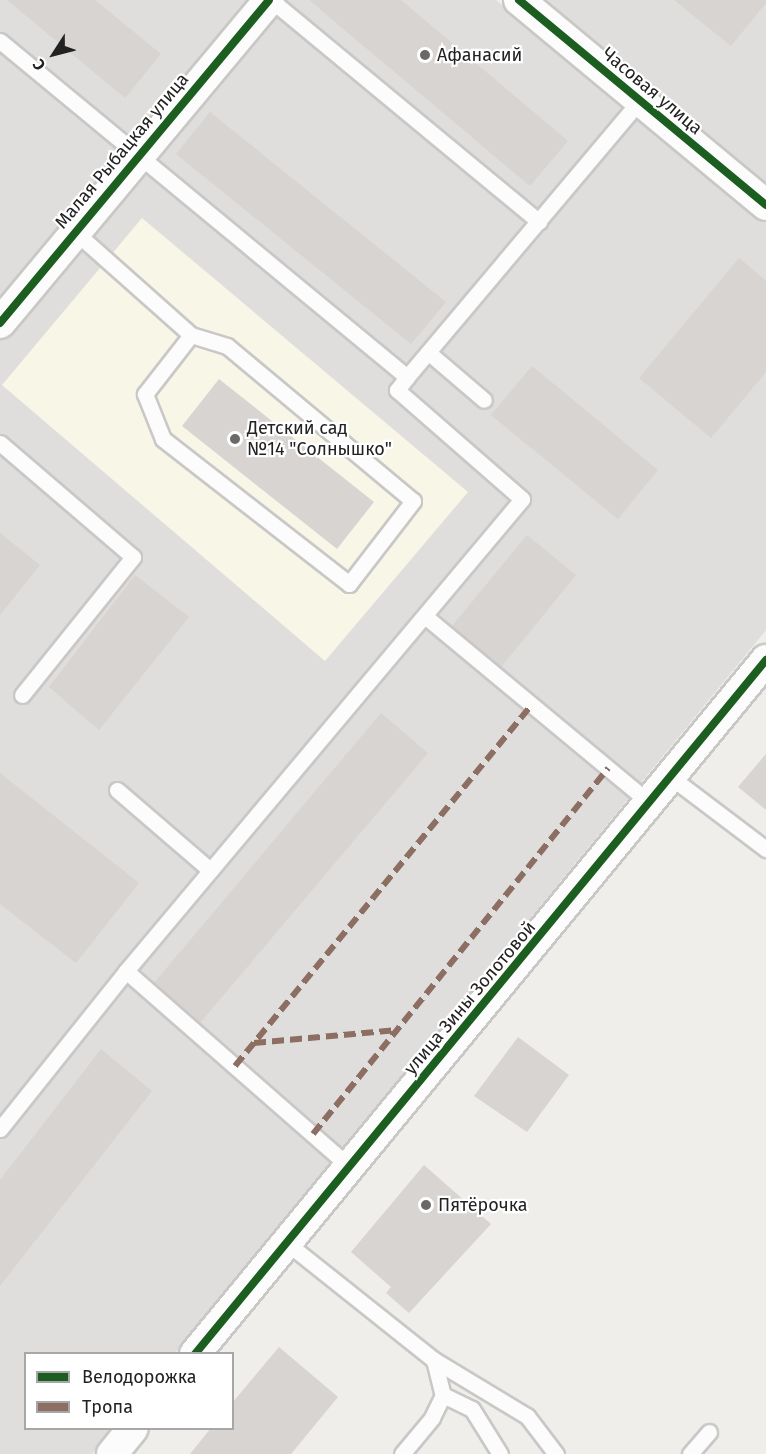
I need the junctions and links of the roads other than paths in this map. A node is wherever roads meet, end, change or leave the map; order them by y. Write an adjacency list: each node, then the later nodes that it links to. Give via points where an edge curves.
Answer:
1 (270, 0): 5 (street, Малая Рыбацкая улица); 7 (lane)
2 (519, 0): 4 (street, Часовая улица)
3 (0, 40): 5 (lane)
4 (640, 100): 6 (street, Часовая улица); 7 (lane)
5 (137, 157): 8 (street, Малая Рыбацкая улица); 12 (lane)
6 (765, 201)
7 (539, 222): 11 (lane)
8 (74, 231): 9 (street, Малая Рыбацкая улица); 10 (lane)
9 (2, 316)
10 (191, 335): 10 (lane, via 145,394 163,439 349,584 413,501 227,346)
11 (429, 352): 12 (lane); 13 (lane)
12 (407, 377): 15 (lane, via 397,390 522,499)
13 (484, 400)
14 (0, 442): 17 (lane, via 134,557)
15 (426, 617): 20 (lane); 22 (lane)
16 (766, 660): 18 (street, улица Зины Золотовой)
17 (22, 695)
18 (672, 778): 20 (street, улица Зины Золотовой); 21 (lane)
19 (117, 790): 22 (lane)
20 (651, 804): 25 (street, улица Зины Золотовой)
21 (766, 849)
22 (210, 870): 23 (lane)
23 (126, 971): 24 (lane); 25 (lane)
24 (0, 1129)
25 (350, 1167): 26 (street, улица Зины Золотовой)
26 (287, 1243): 27 (street, улица Зины Золотовой); 28 (lane)
27 (196, 1352)
28 (434, 1360): 29 (lane); 35 (lane, via 527,1416)
29 (443, 1395): 33 (lane, via 432,1418); 34 (lane, via 472,1409)
30 (131, 1430): 32 (street)
31 (710, 1432): 36 (lane)
32 (112, 1454)
33 (402, 1454)
34 (500, 1454)
35 (556, 1454)
36 (690, 1454)

